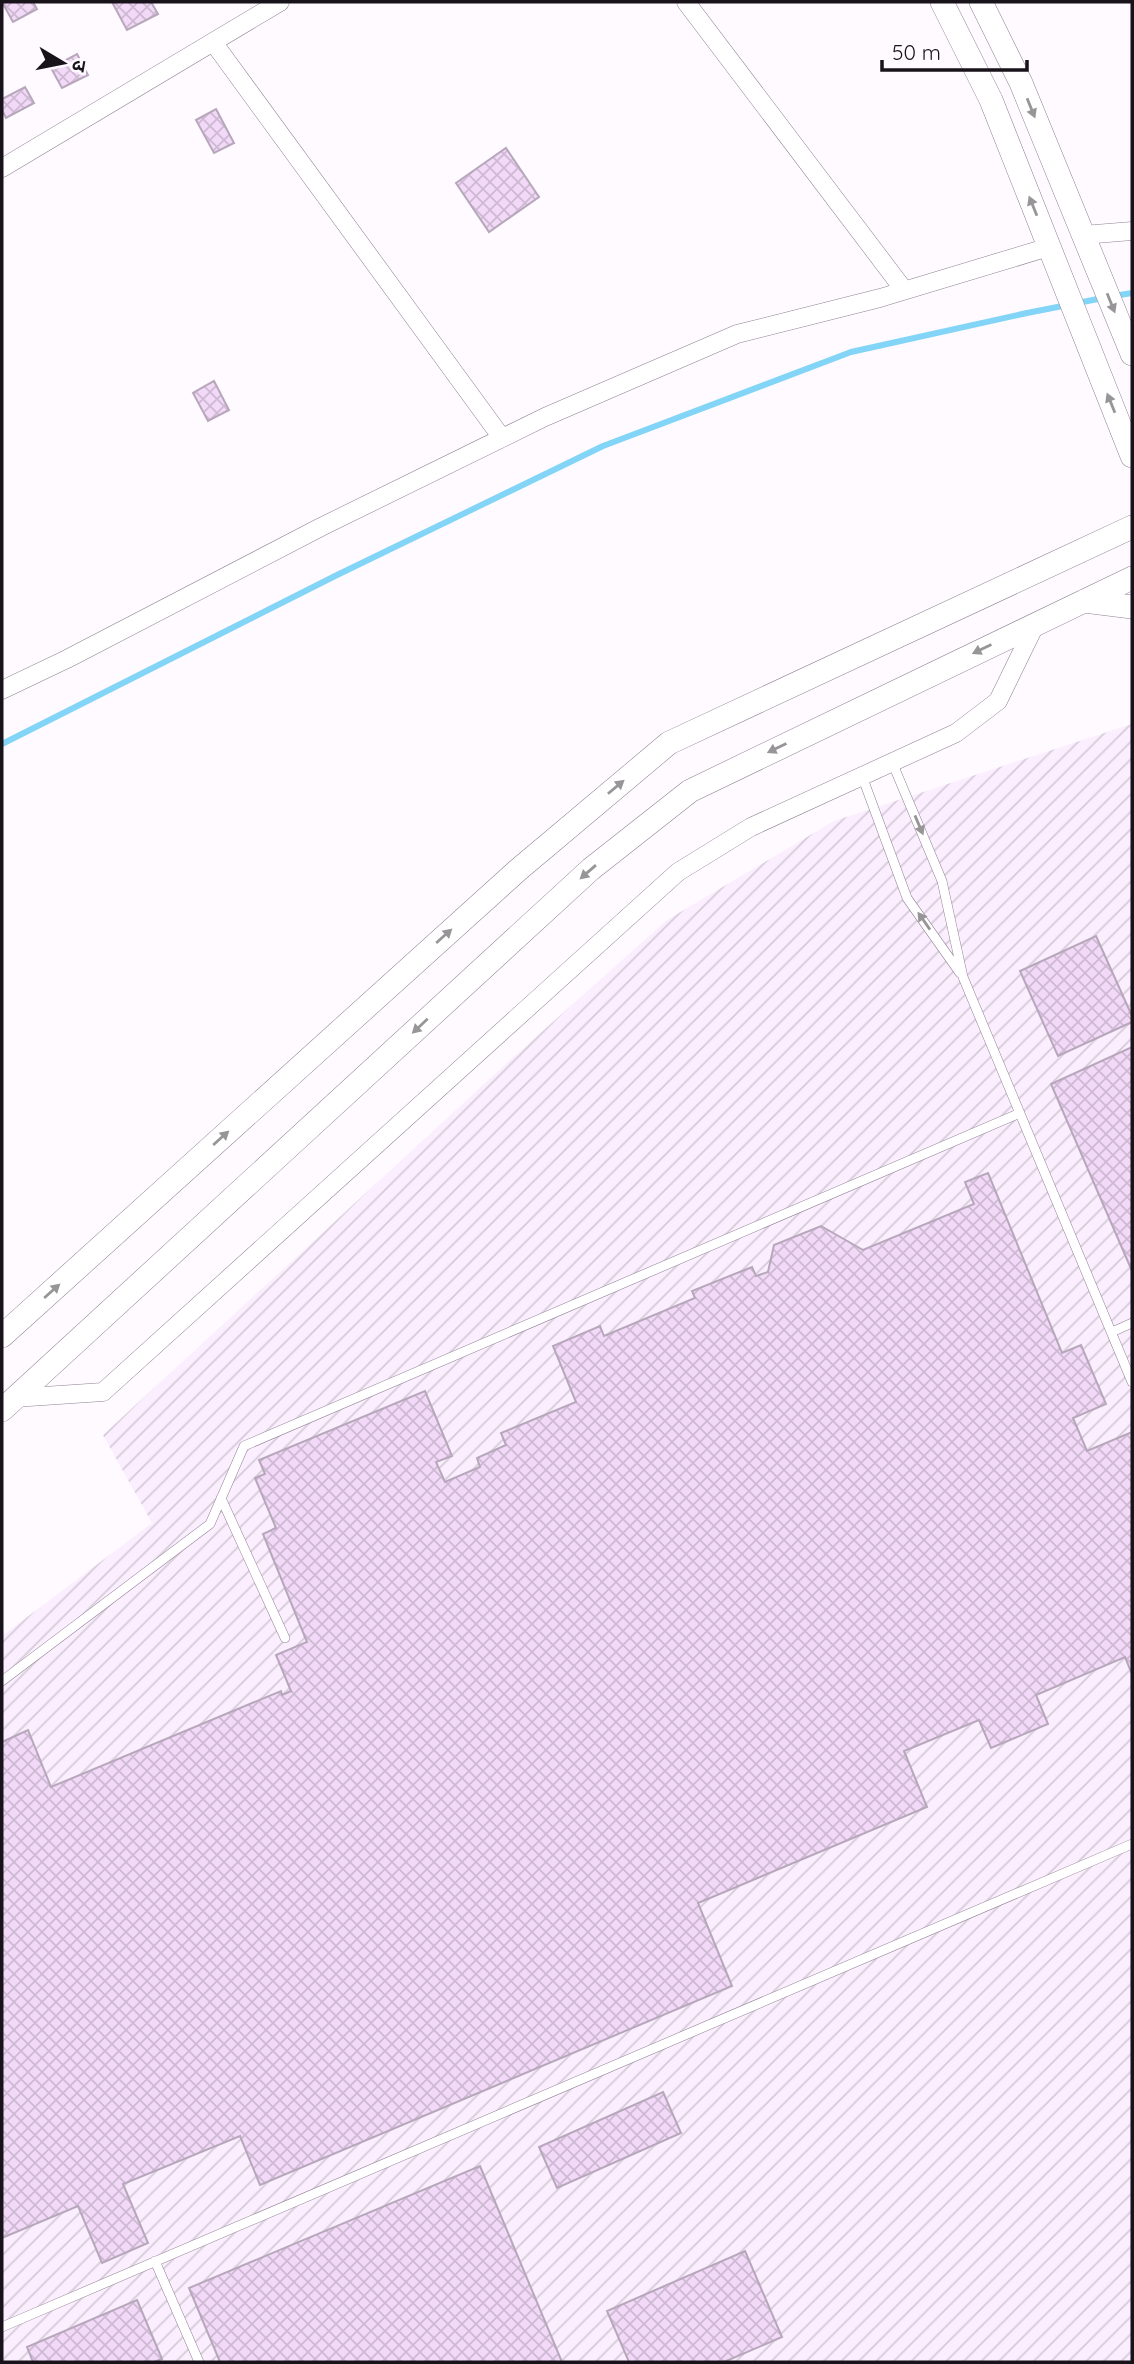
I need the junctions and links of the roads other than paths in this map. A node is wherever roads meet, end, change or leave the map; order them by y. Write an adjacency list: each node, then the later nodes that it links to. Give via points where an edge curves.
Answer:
1 (280, 2): 5 (street)
2 (686, 2): 10 (street)
3 (942, 2): 9 (main road, one-way to 3, via 991,100)
4 (981, 2): 8 (main road, one-way to 8, via 1021,83)
5 (214, 42): 6 (street); 12 (street)
6 (2, 168)
7 (1132, 231): 8 (street)
8 (1083, 235): 11 (main road, one-way to 11)
9 (1049, 247): 10 (street); 13 (main road, one-way to 9)
10 (904, 290): 12 (street, via 737,334)
11 (1130, 350)
12 (502, 438): 19 (street)
13 (1132, 456)
14 (1132, 527): 26 (main road, one-way to 14, via 518,870 669,743)
15 (1132, 578): 16 (main road)
16 (1084, 601): 17 (main road); 18 (main road)
17 (1132, 607)
18 (1036, 623): 20 (street, via 998,701 956,733); 28 (main road, one-way to 28, via 690,791 591,869)
19 (2, 690)
20 (892, 762): 21 (street); 22 (lane, one-way to 22, via 942,881)
21 (862, 776): 22 (lane, one-way to 21, via 907,898); 28 (street, via 751,827 678,872 103,1392)
22 (963, 977): 23 (lane)
23 (1020, 1113): 25 (lane); 29 (lane, via 244,1446)
24 (1132, 1323): 25 (lane)
25 (1112, 1332): 27 (lane)
26 (2, 1336)
27 (1132, 1382)
28 (8, 1404)
29 (221, 1497): 30 (lane); 31 (lane, via 210,1524)
30 (285, 1638)
31 (2, 1681)
32 (1132, 1844): 33 (lane)
33 (155, 2261): 34 (lane); 35 (lane)
34 (2, 2327)
35 (199, 2362)

